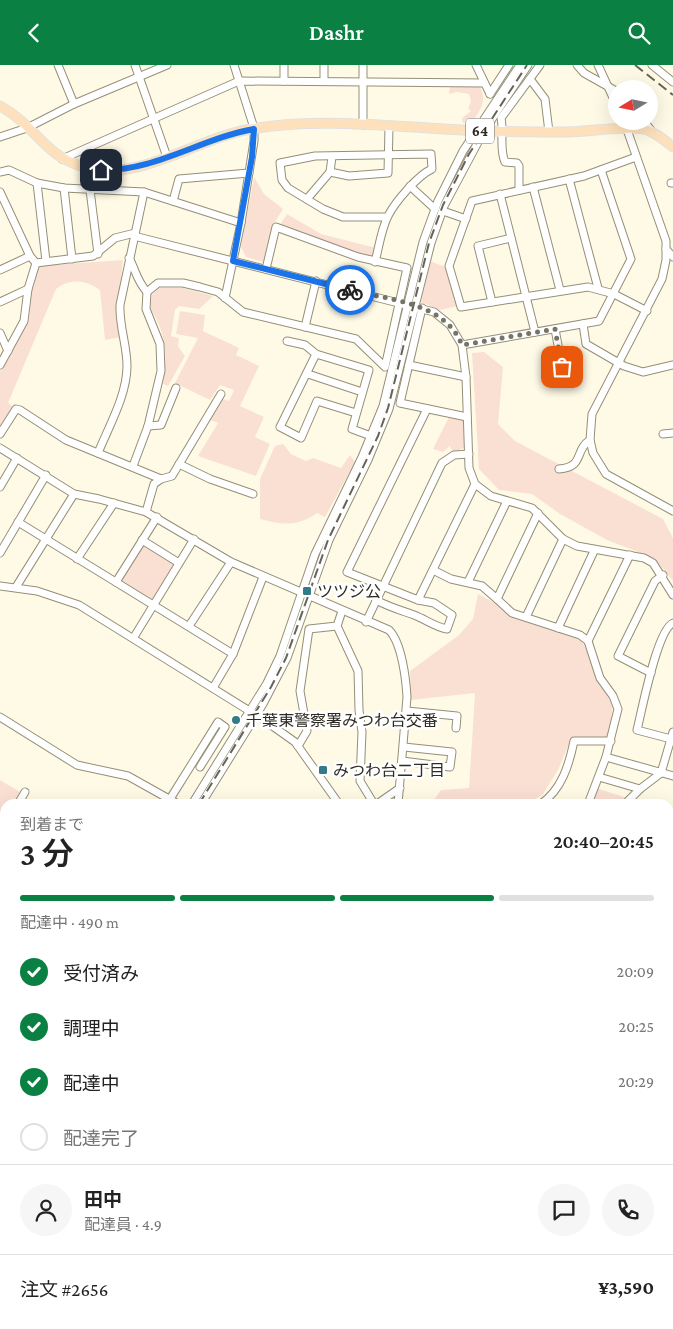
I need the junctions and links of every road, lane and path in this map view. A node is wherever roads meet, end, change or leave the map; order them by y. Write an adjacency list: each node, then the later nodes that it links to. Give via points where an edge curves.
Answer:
1 (58, 65): 25 (street)
2 (135, 65): 16 (street)
3 (167, 65): 16 (street)
4 (234, 65): 18 (street)
5 (284, 65): 19 (street)
6 (324, 65): 20 (street)
7 (363, 65): 22 (street)
8 (476, 65): 23 (street)
9 (509, 65): 23 (street, via 490,94)
10 (520, 65): 27 (street)
11 (528, 65): 27 (street)
12 (540, 65): 17 (street)
13 (576, 65): 24 (street, via 584,73)
14 (598, 65): 24 (street)
15 (652, 65): 21 (street)
16 (138, 77): 25 (street); 28 (street)
17 (530, 79): 38 (street, via 501,118); 39 (street, via 545,99)
18 (239, 81): 19 (street); 28 (street); 33 (street)
19 (284, 81): 20 (street)
20 (324, 81): 22 (street)
21 (673, 81)
22 (363, 82): 23 (street); 29 (street)
23 (484, 83)
24 (608, 84)
25 (74, 104): 32 (street)
26 (0, 106): 32 (main road, 64)
27 (489, 117): 37 (street)
28 (151, 118): 44 (street); 47 (street)
29 (363, 125): 30 (main road, 64); 33 (main road, 64)
30 (389, 125): 37 (main road, 64); 43 (street)
31 (608, 127): 39 (main road, 64)
32 (27, 128): 41 (street); 47 (main road, 64)
33 (254, 129): 44 (main road, 64, via 231,133); 51 (street)
34 (627, 130): 46 (street)
35 (646, 130): 40 (main road, 64)
36 (652, 130): 40 (street)
37 (481, 131): 38 (main road, 64); 64 (street)
38 (504, 131): 39 (main road, 64); 58 (street, via 504,162 519,166)
39 (549, 132)
40 (654, 133): 42 (main road, 64)
41 (0, 137)
42 (673, 147)
43 (389, 155): 45 (street); 50 (street, via 388,173 349,176); 54 (street, via 431,154 432,169)
44 (167, 157): 47 (main road, 64, via 120,171 84,167)
45 (332, 157): 50 (street); 62 (street, via 315,156 280,163 282,179 288,188)
46 (636, 157): 48 (street); 70 (street)
47 (62, 159)
48 (601, 170): 52 (street); 87 (street, via 631,259)
49 (0, 172): 53 (street, via 9,170)
50 (330, 172): 62 (street)
51 (249, 173): 63 (street, via 179,179); 67 (street)
52 (569, 179): 55 (street); 83 (street)
53 (37, 183): 56 (street); 76 (street)
54 (410, 186): 64 (street); 65 (street)
55 (533, 187): 58 (street); 85 (street)
56 (64, 188): 57 (street); 75 (street)
57 (90, 190): 60 (street); 71 (street)
58 (519, 190): 61 (street)
59 (0, 192): 72 (street)
60 (144, 192): 63 (street); 68 (street)
61 (500, 195): 66 (street, via 472,201); 69 (street)
62 (307, 199): 65 (street, via 338,215)
63 (172, 201): 67 (street)
64 (439, 210): 66 (street); 93 (street, via 424,241)
65 (387, 217): 78 (street)
66 (466, 219): 91 (street, via 449,266 461,307)
67 (241, 223): 77 (street)
68 (134, 234): 71 (street, via 115,238); 74 (street); 77 (street)
69 (511, 238): 89 (street); 91 (street, via 478,247)
70 (666, 249): 73 (street); 94 (street, via 662,279)
71 (98, 253): 75 (street)
72 (30, 256): 79 (street); 80 (street)
73 (673, 257)
74 (129, 258): 86 (street, via 138,282); 124 (street, via 119,318 126,347 126,379)
75 (72, 259): 76 (street)
76 (46, 261): 79 (street)
77 (233, 261): 81 (street); 88 (street)
78 (375, 261): 81 (street, via 276,227); 92 (street, via 408,268)
79 (36, 263): 84 (street)
80 (1, 268)
81 (266, 269): 82 (street)
82 (316, 281): 92 (street); 96 (street)
83 (598, 288): 85 (street); 87 (street)
84 (28, 289): 90 (street); 102 (street, via 24,321)
85 (560, 291): 89 (street)
86 (147, 292): 88 (street, via 158,283 183,283 209,289); 117 (street, via 146,309 157,333 162,356)
87 (614, 294): 94 (street); 95 (street, via 599,321)
88 (225, 297): 96 (street, via 243,312)
89 (526, 297): 91 (street); 98 (street)
90 (0, 302)
91 (492, 302)
92 (400, 303): 93 (street); 96 (street, via 385,367 356,339)
93 (415, 306): 101 (street, via 442,317); 106 (street); 121 (street); 162 (street, via 382,430)
94 (646, 311): 104 (street)
95 (583, 325): 97 (street); 104 (street, via 586,345)
96 (305, 327)
97 (555, 329): 98 (street); 108 (street)
98 (535, 332): 101 (street)
99 (0, 333): 102 (street)
100 (287, 341): 103 (street, via 305,345)
101 (462, 345): 110 (street)
102 (8, 351): 105 (street)
103 (316, 354): 109 (street); 112 (street, via 369,370)
104 (619, 363): 107 (street, via 645,372); 122 (street, via 592,413)
105 (0, 365)
106 (409, 365): 110 (street); 114 (street, via 400,403)
107 (673, 365)
108 (562, 367)
109 (308, 374): 112 (street); 115 (street, via 280,427 301,438 317,401)
110 (466, 377): 116 (street)
111 (176, 388): 117 (street, via 161,425)
112 (362, 392): 115 (street)
113 (221, 394): 127 (street)
114 (428, 409): 116 (street); 160 (street, via 347,572)
115 (356, 413): 121 (street, via 352,429)
116 (467, 417): 125 (street)
117 (148, 427): 128 (street)
118 (673, 433): 120 (street)
119 (0, 434): 124 (street, via 16,409 66,440)
120 (663, 434)
121 (371, 436): 162 (street, via 316,554)
122 (590, 440): 129 (street, via 585,443 577,463); 138 (street, via 593,453 606,474)
123 (0, 447): 126 (street)
124 (98, 453): 128 (street)
125 (468, 454): 132 (street); 160 (street, via 454,455 442,463)
126 (17, 458): 130 (street); 133 (street)
127 (179, 464): 131 (street, via 172,476); 135 (street)
128 (133, 466): 131 (street)
129 (559, 469)
130 (46, 475): 134 (street); 142 (street)
131 (161, 479): 139 (street, via 154,484)
132 (475, 484): 136 (street, via 491,496); 153 (street)
133 (0, 487)
134 (74, 494): 137 (street); 143 (street)
135 (253, 494)
136 (507, 501): 140 (street, via 526,505); 157 (street)
137 (114, 503): 139 (street); 150 (street)
138 (673, 511)
139 (146, 512): 141 (street)
140 (538, 513): 145 (street); 163 (street)
141 (156, 517): 144 (street); 146 (street)
142 (18, 522): 143 (street); 148 (street)
143 (45, 539): 150 (street); 159 (street)
144 (194, 539): 151 (street); 152 (street)
145 (563, 539): 147 (street); 168 (street)
146 (142, 540): 152 (street); 156 (street)
147 (594, 551): 149 (street); 173 (street)
148 (0, 553)
149 (630, 555): 154 (street, via 653,563); 175 (street)
150 (78, 559): 156 (street)
151 (231, 562): 155 (street); 171 (street)
152 (179, 563): 166 (street)
153 (433, 570): 157 (street); 165 (street)
154 (663, 575): 161 (street); 177 (street, via 655,581 618,656)
155 (263, 577): 162 (street); 176 (street)
156 (116, 582): 166 (street)
157 (468, 582): 163 (street, via 482,586)
158 (0, 586): 159 (street)
159 (16, 587): 174 (street, via 79,605)
160 (383, 587): 164 (street); 165 (street)
161 (673, 595)
162 (305, 596): 167 (street); 180 (street)
163 (497, 599): 168 (street, via 512,613)
164 (376, 600): 165 (street, via 396,611 447,629 452,615 434,603); 169 (street)
165 (418, 600)
166 (154, 603): 171 (street); 174 (street)
167 (342, 611): 169 (street); 172 (street)
168 (526, 617): 173 (street)
169 (366, 621): 179 (street, via 394,635 406,682)
170 (673, 623): 177 (street, via 668,626 657,648)
171 (189, 626): 176 (street)
172 (337, 626): 185 (street, via 309,629 300,691 307,731); 201 (street, via 358,671 362,732 360,781)
173 (558, 627): 175 (street)
174 (134, 637): 178 (street)
175 (588, 641): 184 (street, via 600,678 613,695 618,709)
176 (233, 654): 178 (street)
177 (651, 673): 183 (street, via 637,730)
178 (213, 688): 180 (street)
179 (407, 711): 182 (street, via 457,716); 186 (street)
180 (253, 713): 185 (street, via 290,737); 198 (street); 199 (street)
181 (0, 717): 197 (street, via 77,765 128,776)
182 (456, 728)
183 (672, 735): 190 (street)
184 (611, 741): 187 (street); 204 (street, via 574,741 560,784)
185 (298, 746): 200 (street)
186 (404, 747): 188 (street); 188 (street, via 452,752 450,767)
187 (606, 757): 190 (street); 192 (street)
188 (402, 761): 193 (street)
189 (200, 767): 197 (street, via 225,727 218,722)
190 (661, 773): 191 (street); 194 (street)
191 (673, 776)
192 (599, 777): 194 (street); 205 (street)
193 (400, 788): 202 (street); 203 (street)
194 (640, 789): 206 (street)
195 (25, 792): 196 (street)
196 (21, 799)
197 (170, 799)
198 (195, 799)
199 (204, 799)
200 (336, 799)
201 (373, 799)
202 (384, 799)
203 (399, 799)
204 (546, 799)
205 (590, 799)
206 (630, 799)

